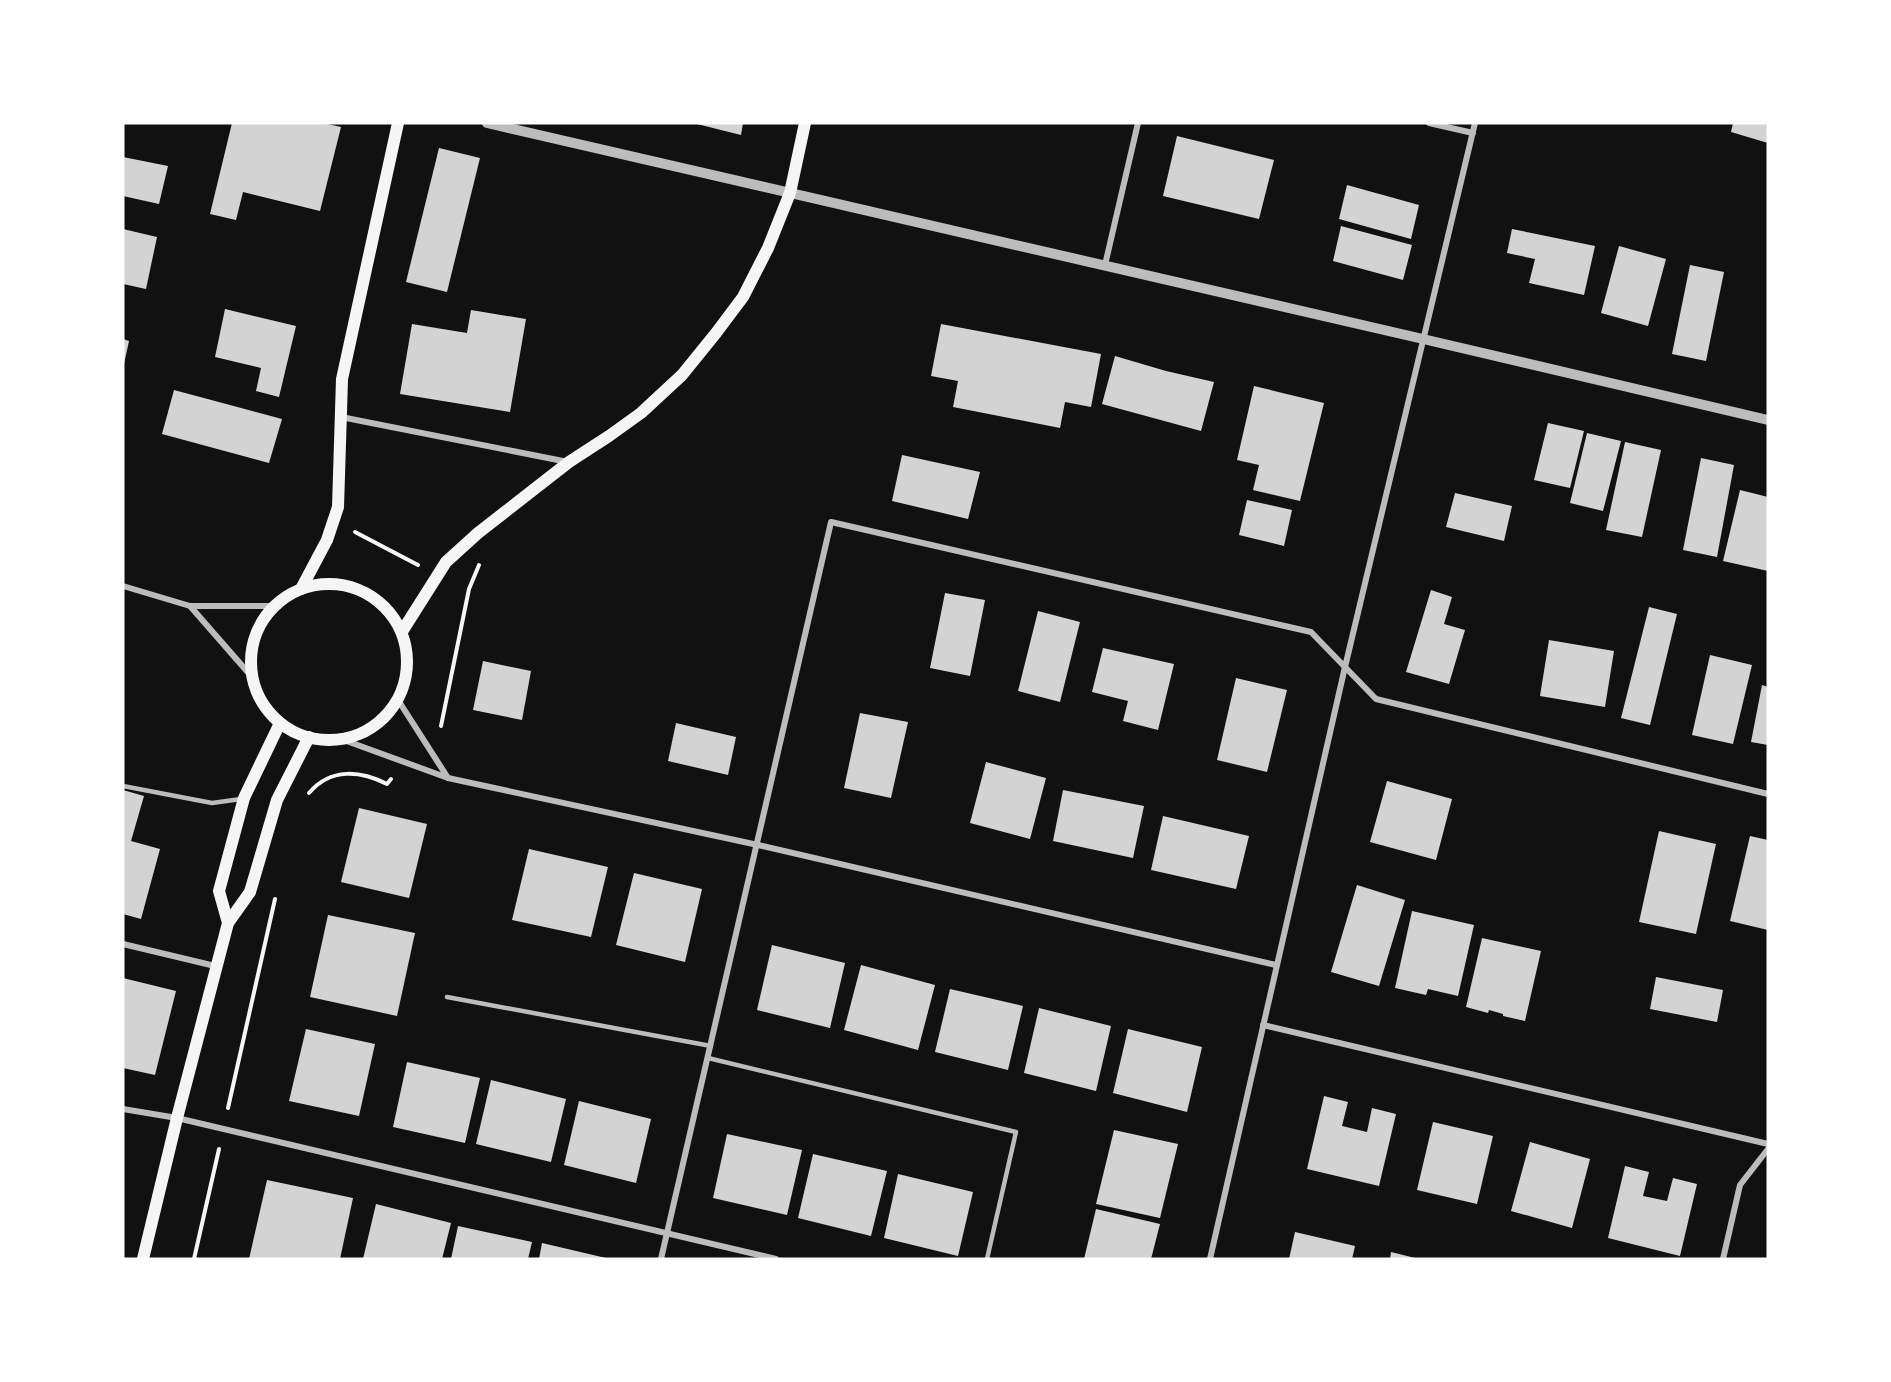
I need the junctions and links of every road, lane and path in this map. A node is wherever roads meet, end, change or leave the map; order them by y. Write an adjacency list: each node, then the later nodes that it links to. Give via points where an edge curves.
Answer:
1 (398, 123): 11 (main road, via 342,379)
2 (487, 123): 8 (street)
3 (805, 123): 8 (main road)
4 (1138, 123): 9 (street)
5 (1429, 123): 7 (street)
6 (1475, 123): 7 (street)
7 (1473, 133): 10 (street)
8 (790, 193): 9 (street); 13 (main road, via 743,297 682,375 641,413)
9 (1105, 265): 10 (street)
10 (1424, 339): 12 (street); 22 (street)
11 (341, 417): 13 (street); 18 (main road, via 339,507 327,540)
12 (1768, 420)
13 (569, 462): 21 (main road, via 446,562)
14 (355, 532): 16 (path)
15 (480, 564): 26 (path, via 469,589)
16 (421, 566)
17 (123, 586): 19 (street)
18 (301, 588): 20 (main road); 21 (main road, via 327,583 354,588 378,600)
19 (190, 606): 20 (street); 23 (street)
20 (273, 606): 23 (main road, via 258,626 251,651)
21 (403, 630): 24 (main road, via 408,660)
22 (1345, 667): 32 (street, via 1376,699); 35 (street, via 1311,632 831,522); 39 (street)
23 (252, 677): 25 (main road, via 267,710)
24 (398, 700): 28 (main road, via 364,732); 30 (street)
25 (280, 723): 27 (main road); 33 (main road)
26 (440, 729)
27 (309, 737): 28 (main road); 37 (main road, via 277,800 250,892)
28 (341, 739): 30 (street)
29 (394, 775): 34 (path, via 387,784 371,776 342,774 313,788)
30 (448, 778): 35 (street)
31 (123, 786): 33 (lane, via 212,803)
32 (1768, 794)
33 (244, 798): 37 (main road, via 219,891)
34 (304, 800)
35 (758, 845): 39 (street); 43 (street)
36 (277, 890): 46 (path)
37 (228, 923): 40 (main road)
38 (123, 944): 40 (street)
39 (1276, 965): 42 (street)
40 (215, 966): 47 (main road)
41 (447, 997): 43 (lane)
42 (1263, 1025): 48 (street); 57 (street)
43 (711, 1047): 44 (street)
44 (708, 1058): 51 (street); 56 (lane, via 1016,1132)
45 (123, 1109): 47 (street)
46 (228, 1109)
47 (177, 1118): 51 (street); 52 (main road)
48 (1768, 1144)
49 (220, 1146): 53 (path)
50 (1768, 1149): 58 (street, via 1740,1185)
51 (668, 1234): 54 (street); 55 (street)
52 (143, 1259)
53 (194, 1259)
54 (661, 1259)
55 (776, 1259)
56 (987, 1259)
57 (1210, 1259)
58 (1723, 1259)

